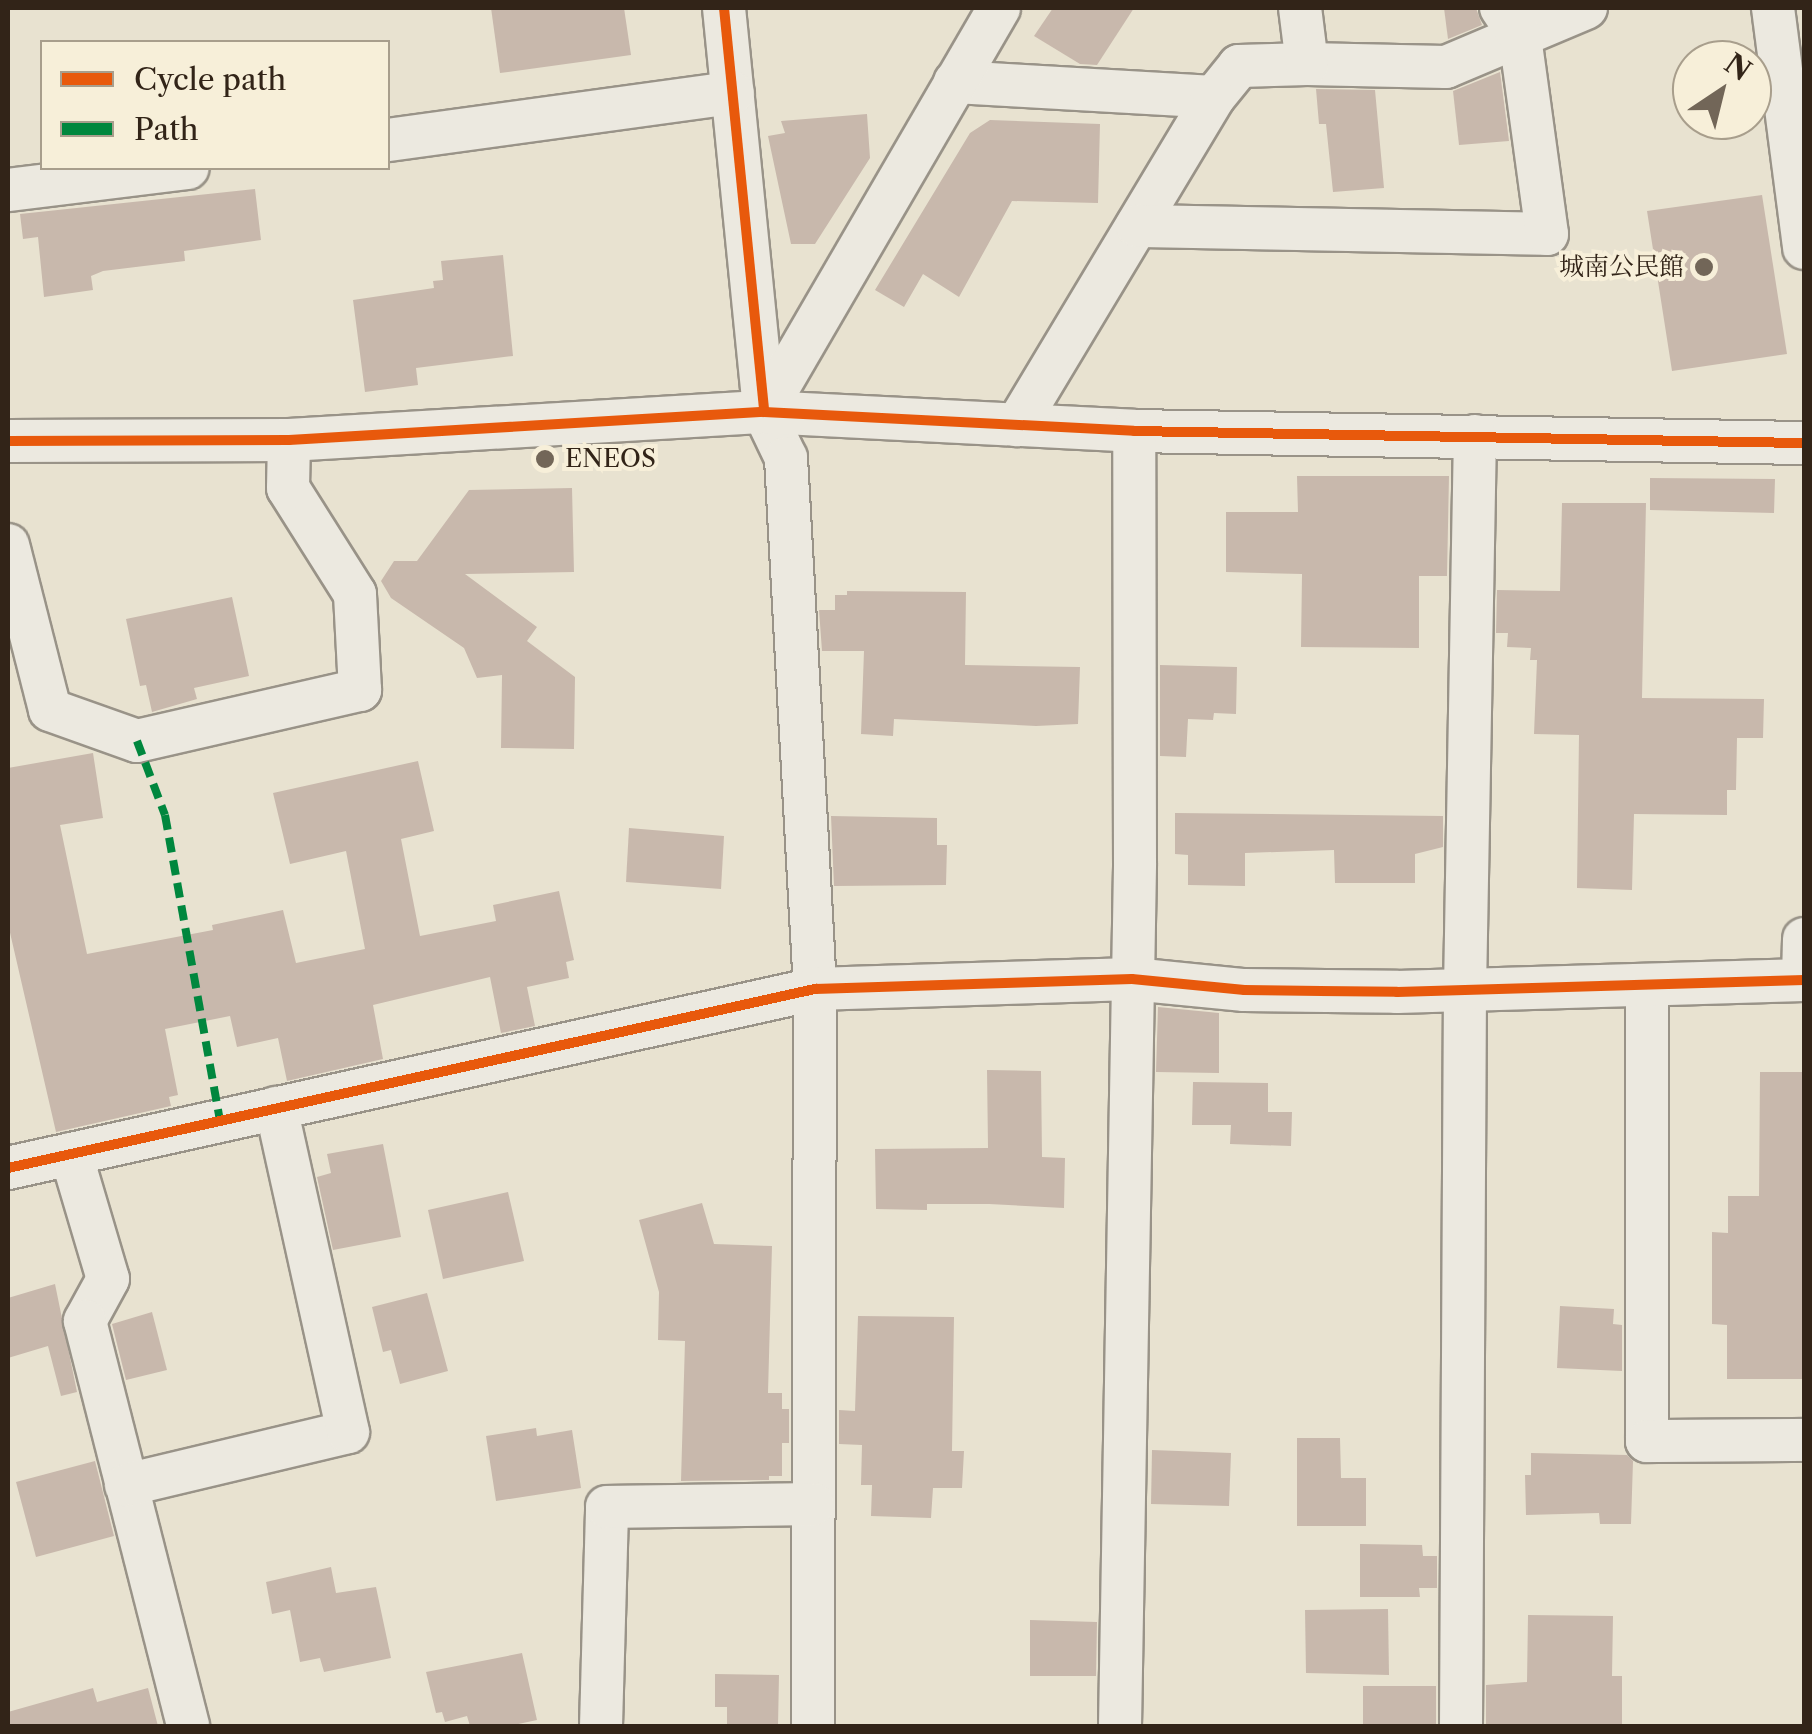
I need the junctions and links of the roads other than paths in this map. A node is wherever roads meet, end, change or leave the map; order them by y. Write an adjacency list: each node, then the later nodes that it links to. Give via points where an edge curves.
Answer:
1 (724, 8): 9 (street)
2 (999, 8): 8 (street)
3 (1300, 8): 7 (street)
4 (1586, 8): 6 (street)
5 (1773, 8): 12 (street)
6 (1511, 22): 7 (street, via 1446,67); 15 (street, via 1546,234)
7 (1307, 64): 10 (street, via 1239,66)
8 (956, 82): 10 (street); 17 (street)
9 (733, 93): 11 (street); 17 (street)
10 (1214, 97): 15 (street)
11 (390, 140)
12 (1800, 159): 16 (street)
13 (172, 170): 14 (street)
14 (8, 190)
15 (1136, 226): 18 (street)
16 (1804, 248)
17 (764, 412): 18 (street); 21 (street); 28 (street, via 786,458)
18 (1017, 424): 19 (street)
19 (1134, 430): 20 (street); 26 (street)
20 (1475, 436): 23 (street); 29 (street)
21 (289, 440): 22 (street); 24 (street, via 288,488 355,594 360,690 137,741 50,710)
22 (8, 442)
23 (1804, 443)
24 (8, 545)
25 (1804, 966): 27 (street)
26 (1132, 979): 28 (street); 29 (street, via 1244,990); 39 (street)
27 (1647, 985): 29 (street); 33 (street, via 1647,1441)
28 (815, 988): 30 (street); 35 (street)
29 (1465, 990): 40 (street)
30 (276, 1108): 31 (street); 34 (street, via 348,1432)
31 (71, 1154): 32 (street); 34 (street, via 108,1279 84,1320)
32 (8, 1168)
33 (1804, 1440)
34 (126, 1485): 36 (street)
35 (813, 1504): 37 (street, via 607,1507); 38 (street)
36 (188, 1726)
37 (601, 1726)
38 (812, 1726)
39 (1120, 1726)
40 (1461, 1726)

